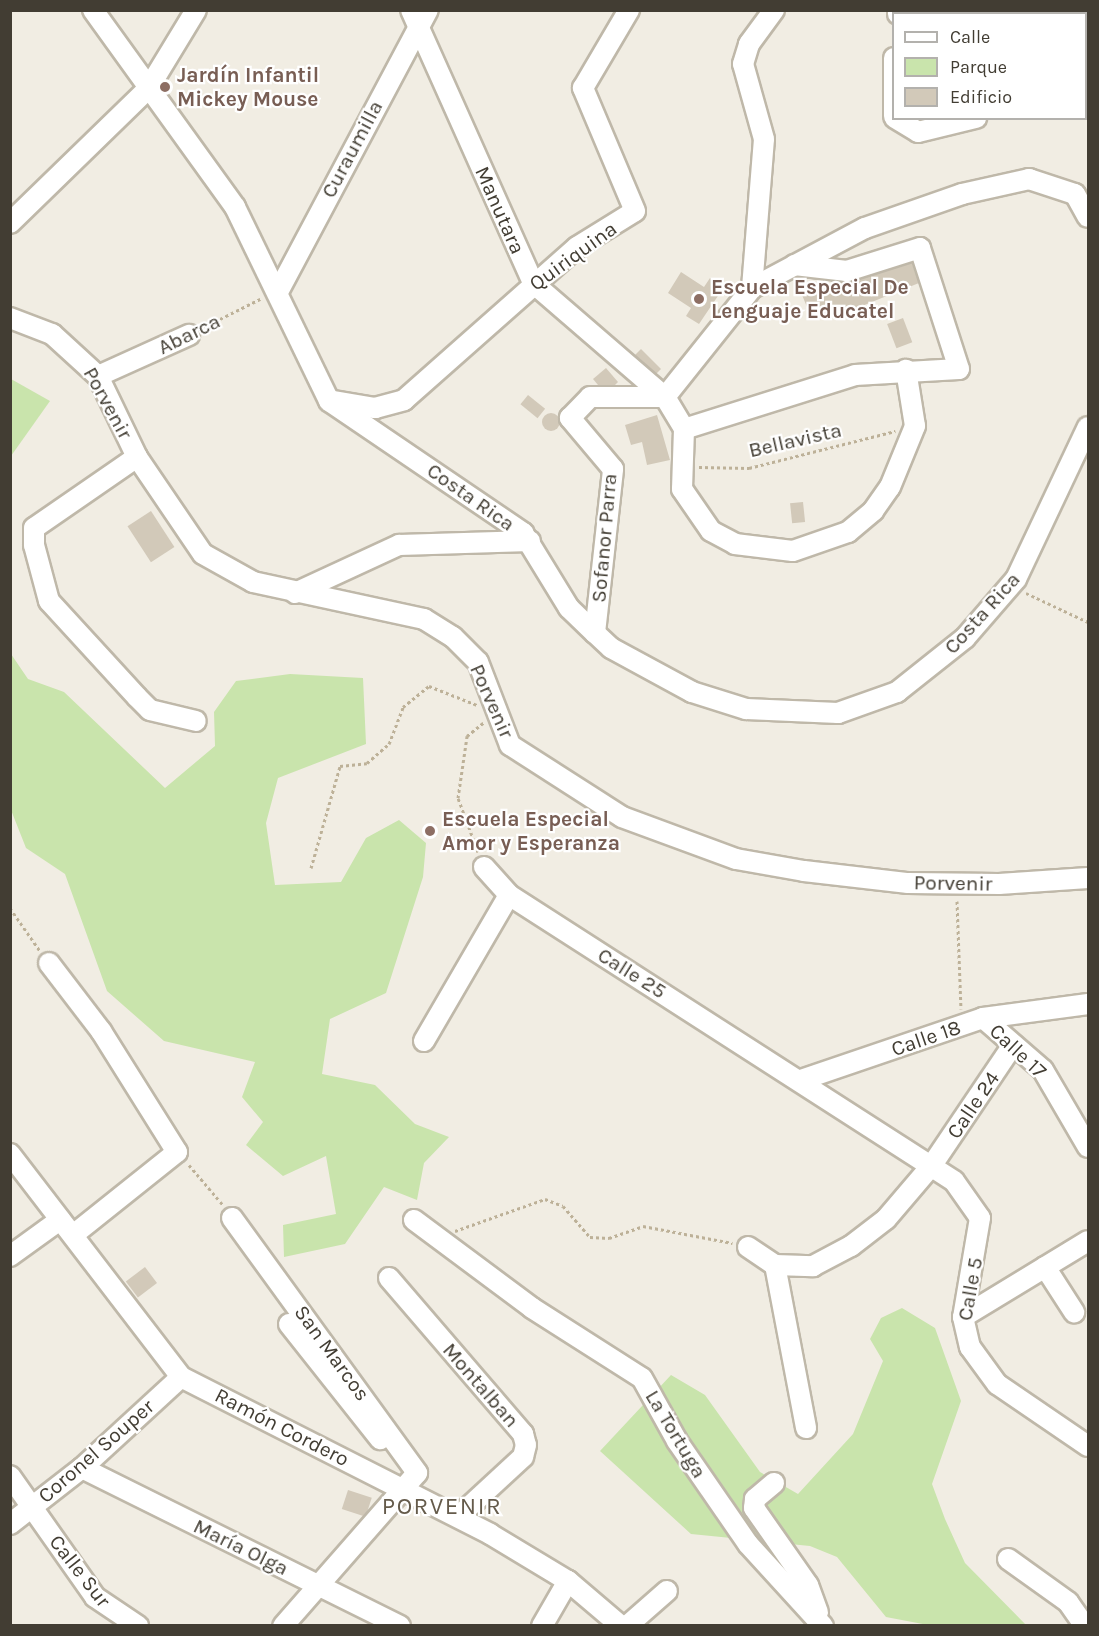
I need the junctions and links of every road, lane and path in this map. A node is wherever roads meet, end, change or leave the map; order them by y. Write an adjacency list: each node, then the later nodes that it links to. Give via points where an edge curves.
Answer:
1 (93, 10): 6 (street)
2 (196, 10): 6 (street)
3 (629, 10): 12 (street, Quiriquina, via 583,88 635,211 577,247)
4 (774, 10): 13 (street, via 749,44 743,64 764,139)
5 (419, 15): 12 (street, Manutara); 14 (street, Curaumilla)
6 (148, 90): 10 (street); 14 (street, via 235,207)
7 (899, 120): 8 (street, via 918,132)
8 (968, 120)
9 (1089, 217): 11 (street, via 1075,194 1029,179 916,209)
10 (10, 222)
11 (794, 266): 13 (street); 17 (street, via 847,271 920,248 959,369)
12 (533, 283): 19 (street, Manutara); 20 (street, Quiriquina, via 404,400 375,408)
13 (752, 288): 19 (street)
14 (279, 290): 16 (path, Abarca); 20 (street)
15 (10, 318): 18 (street, Porvenir, via 59,339)
16 (189, 334): 18 (street, Abarca)
17 (906, 370): 21 (street); 23 (street, via 855,375)
18 (98, 376): 24 (street, Porvenir)
19 (665, 397): 23 (street, Manutara); 30 (street, Sofanor Parra, via 590,397 570,418 613,469)
20 (328, 400): 26 (street, Costa Rica)
21 (915, 426): 25 (path, Bellavista, via 749,468); 25 (street, via 890,487 873,511 848,532 793,551 735,544 711,531 694,512)
22 (1089, 427): 27 (street, Costa Rica, via 1041,537)
23 (684, 429): 25 (street)
24 (137, 457): 28 (street, Porvenir, via 203,554 253,582); 32 (street, via 34,528 34,545 49,601 150,710)
25 (680, 467)
26 (530, 541): 28 (street, via 399,545); 30 (street, Costa Rica, via 569,608)
27 (1011, 585): 29 (path); 30 (street, Costa Rica, via 965,638 928,669 874,703 838,713 746,709 692,693 611,648)
28 (295, 593): 31 (street, Porvenir, via 424,619 478,662)
29 (1089, 622)
30 (595, 633)
31 (495, 712): 33 (path, via 467,736 459,774 458,798); 34 (path, via 429,686 403,707 389,744 367,763 340,766); 36 (street, Porvenir, via 510,745 572,788 675,841 804,871)
32 (196, 722)
33 (484, 867): 37 (street, Calle 25)
34 (311, 868)
35 (1089, 878): 36 (street, Porvenir)
36 (957, 884): 42 (path)
37 (509, 895): 43 (street); 45 (street, Calle 25)
38 (10, 908): 39 (path)
39 (49, 963): 47 (street, via 101,1031)
40 (1089, 1004): 41 (street, Calle 18)
41 (983, 1018): 42 (street, Calle 18); 44 (street, Calle 17)
42 (961, 1025): 45 (street, Calle 18)
43 (424, 1041)
44 (1013, 1045): 46 (street, Calle 17, via 1043,1070); 49 (street, Calle 24)
45 (801, 1080): 49 (street, Calle 25)
46 (1089, 1146)
47 (177, 1152): 50 (path); 52 (street)
48 (10, 1154): 52 (street, Ramón Cordero)
49 (932, 1165): 57 (street, Calle 24, via 886,1219 851,1246 813,1266); 61 (street, Calle 5, via 954,1181 980,1218)
50 (232, 1218): 69 (street, San Marcos, via 415,1466)
51 (414, 1220): 54 (street, La Tortuga)
52 (66, 1228): 56 (street); 63 (street, Ramón Cordero)
53 (1089, 1241): 58 (street)
54 (443, 1244): 55 (path, via 476,1219 545,1199 563,1206 590,1237 609,1238 642,1226); 77 (street, La Tortuga, via 642,1378 677,1441 748,1544)
55 (748, 1247): 57 (street)
56 (10, 1256)
57 (775, 1265): 64 (street)
58 (1045, 1267): 60 (street); 61 (street)
59 (389, 1278): 71 (street, Montalban, via 523,1434 524,1457)
60 (1074, 1312)
61 (963, 1317): 65 (street, Calle 5, via 970,1347 997,1384)
62 (289, 1324): 69 (street)
63 (181, 1377): 66 (street, Coronel Souper); 69 (street, Ramón Cordero)
64 (806, 1428)
65 (1089, 1446)
66 (82, 1468): 70 (street, Coronel Souper); 75 (street, María Olga)
67 (10, 1476): 70 (street, Calle Sur)
68 (774, 1483): 77 (street, La Tortuga, via 755,1499 754,1508 808,1585)
69 (411, 1485): 71 (street, Ramón Cordero); 75 (street)
70 (32, 1507): 72 (street, Coronel Souper); 78 (street, Calle Sur, via 95,1597)
71 (458, 1517): 74 (street, Ramón Cordero)
72 (10, 1524)
73 (1008, 1559): 84 (street, via 1068,1602)
74 (568, 1581): 81 (street); 82 (street, Ramón Cordero)
75 (322, 1587): 79 (street); 80 (street, María Olga)
76 (667, 1591): 83 (street)
77 (821, 1622)
78 (138, 1626)
79 (283, 1626)
80 (400, 1626)
81 (542, 1626)
82 (621, 1626)
83 (627, 1626)
84 (1085, 1626)

